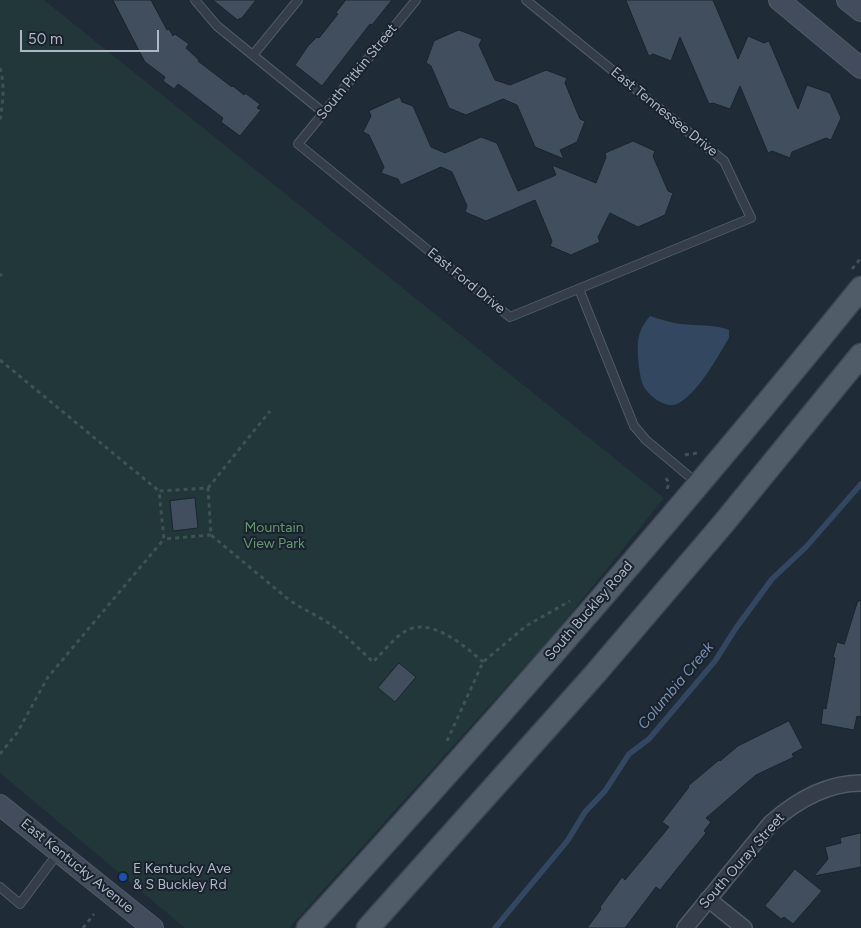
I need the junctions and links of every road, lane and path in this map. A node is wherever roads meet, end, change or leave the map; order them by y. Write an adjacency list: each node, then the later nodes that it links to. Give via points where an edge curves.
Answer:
1 (195, 0): 8 (lane, via 216,26)
2 (298, 0): 8 (lane)
3 (416, 0): 11 (lane, South Pitkin Street)
4 (526, 0): 15 (lane, East Tennessee Drive, via 724,161 751,218)
5 (779, 0): 10 (street)
6 (847, 0): 7 (street)
7 (861, 11)
8 (252, 55): 11 (lane)
9 (0, 68): 12 (path, via 3,78)
10 (861, 68)
11 (324, 113): 13 (lane, South Pitkin Street)
12 (0, 120)
13 (298, 144): 15 (lane, East Ford Drive, via 510,317)
14 (861, 288): 20 (main road, South Buckley Road)
15 (578, 289): 20 (lane, via 634,426)
16 (861, 355): 39 (main road, via 602,666)
17 (0, 360): 22 (path)
18 (270, 411): 21 (path)
19 (666, 478): 23 (path, via 669,483)
20 (699, 484): 38 (main road, South Buckley Road, via 501,713)
21 (208, 488): 22 (path); 24 (path)
22 (159, 491): 25 (path)
23 (667, 492)
24 (211, 535): 25 (path); 27 (path, via 288,599 337,630 373,662 403,632 417,626 436,630 466,647)
25 (164, 539): 29 (path, via 48,677 17,733)
26 (573, 599): 27 (path, via 526,626)
27 (483, 662): 28 (path)
28 (443, 749)
29 (0, 754)
30 (861, 784): 34 (street, South Ouray Street, via 825,789 787,809 771,823)
31 (0, 805): 32 (street, East Kentucky Avenue)
32 (59, 852): 33 (lane, via 20,904); 37 (street, East Kentucky Avenue)
33 (0, 887)
34 (708, 899): 40 (street, South Ouray Street); 41 (street)
35 (94, 914): 36 (path)
36 (83, 928)
37 (153, 928)
38 (308, 928)
39 (368, 928)
40 (685, 928)
41 (744, 928)

